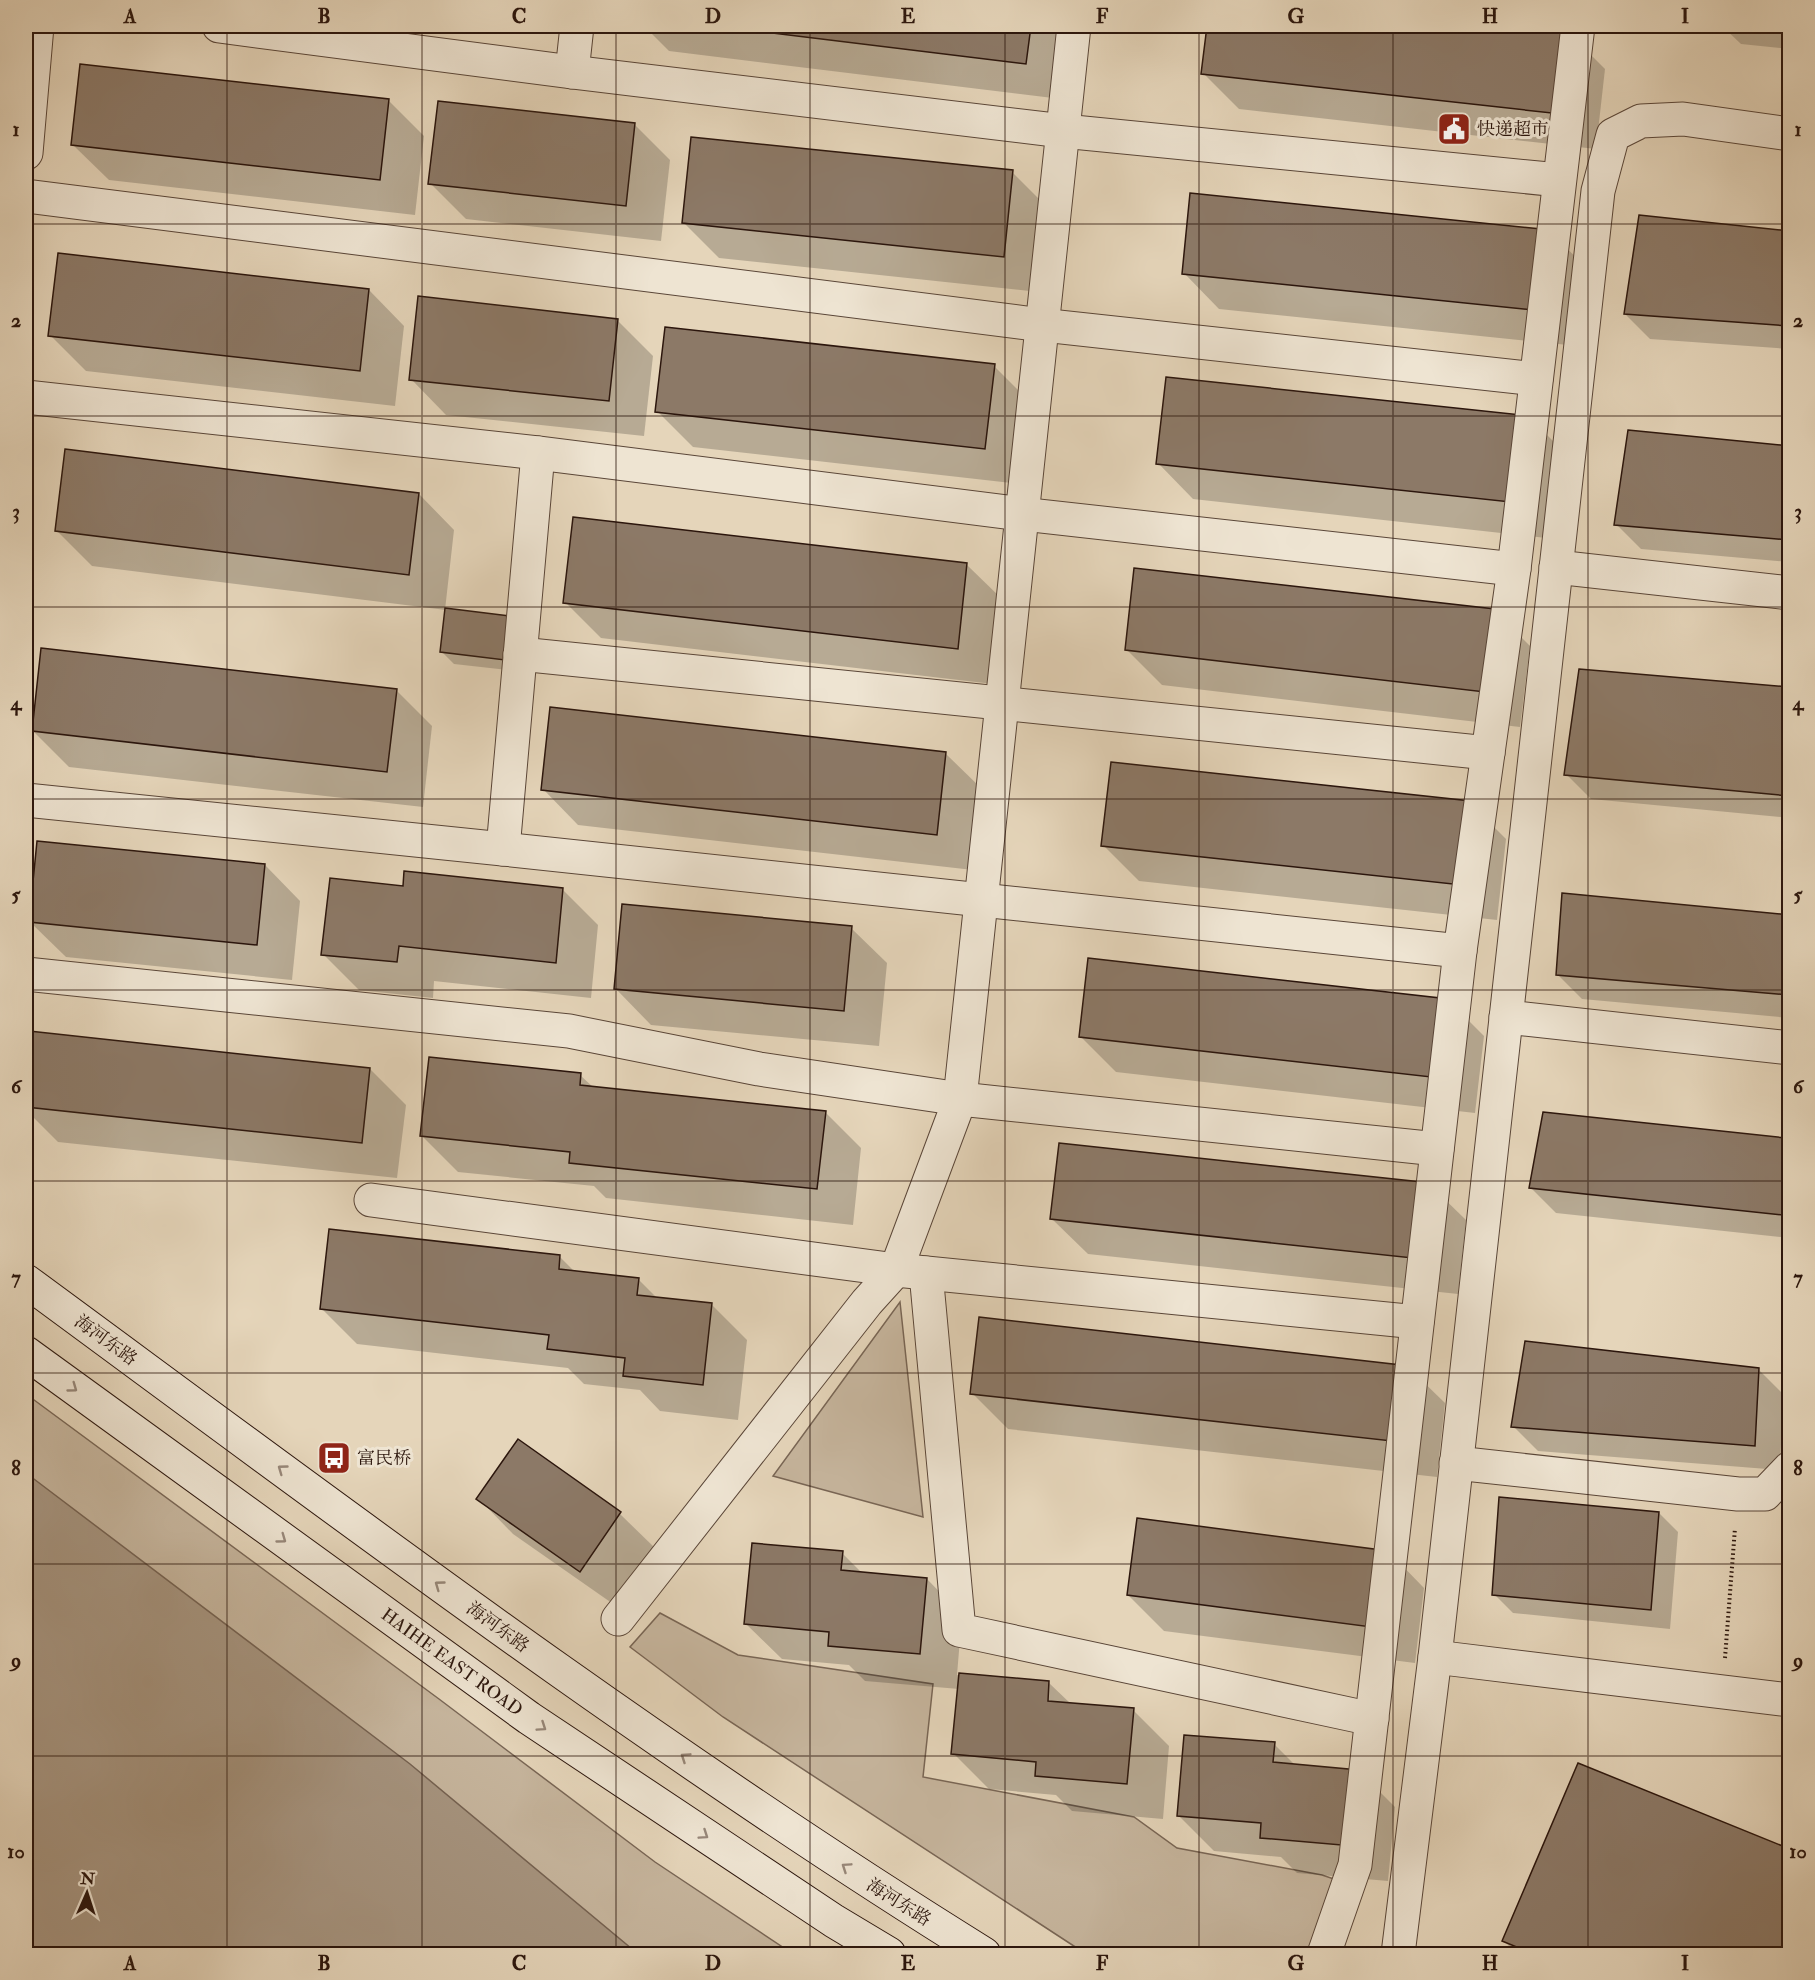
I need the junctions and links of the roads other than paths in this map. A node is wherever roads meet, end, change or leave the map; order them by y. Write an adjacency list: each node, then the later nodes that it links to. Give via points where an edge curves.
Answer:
1 (37, 26): 9 (street)
2 (219, 26): 6 (street)
3 (577, 26): 6 (street)
4 (1074, 26): 7 (street)
5 (1578, 26): 10 (street)
6 (572, 72): 7 (street)
7 (1063, 131): 10 (street); 12 (street)
8 (1790, 134): 17 (street, via 1683,119 1641,121 1613,135 1598,191)
9 (26, 153)
10 (1559, 180): 13 (street)
11 (26, 196): 12 (street)
12 (1042, 326): 13 (street); 16 (street)
13 (1536, 379): 18 (street)
14 (26, 397): 15 (street)
15 (538, 453): 16 (street); 20 (street)
16 (1022, 514): 18 (street); 21 (street)
17 (1556, 567): 19 (street); 28 (street)
18 (1514, 569): 22 (street)
19 (1790, 592)
20 (520, 654): 21 (street); 24 (street)
21 (1002, 703): 22 (street); 25 (street)
22 (1488, 753): 26 (street)
23 (26, 800): 24 (street)
24 (503, 849): 25 (street)
25 (981, 901): 26 (street); 30 (street)
26 (1460, 951): 31 (street)
27 (26, 974): 30 (street, via 569,1031 759,1069)
28 (1506, 1017): 29 (street); 37 (street)
29 (1790, 1048)
30 (960, 1099): 31 (street); 33 (street)
31 (1437, 1149): 35 (street)
32 (371, 1200): 33 (street)
33 (911, 1272): 35 (street); 39 (street, via 867,1302); 42 (street, via 959,1630)
34 (26, 1281): 44 (street, 海河东路, one-way to 34, via 867,1882 570,1679)
35 (1417, 1323): 42 (street)
36 (26, 1353): 43 (street, HAIHE EAST ROAD, one-way to 43, via 529,1718)
37 (1456, 1463): 38 (street, via 1738,1494 1766,1494); 40 (street)
38 (1790, 1468)
39 (618, 1619)
40 (1435, 1657): 41 (street); 46 (street)
41 (1790, 1700)
42 (1372, 1719): 45 (street, via 1355,1865)
43 (889, 1954)
44 (984, 1954)
45 (1324, 1954)
46 (1398, 1954)

